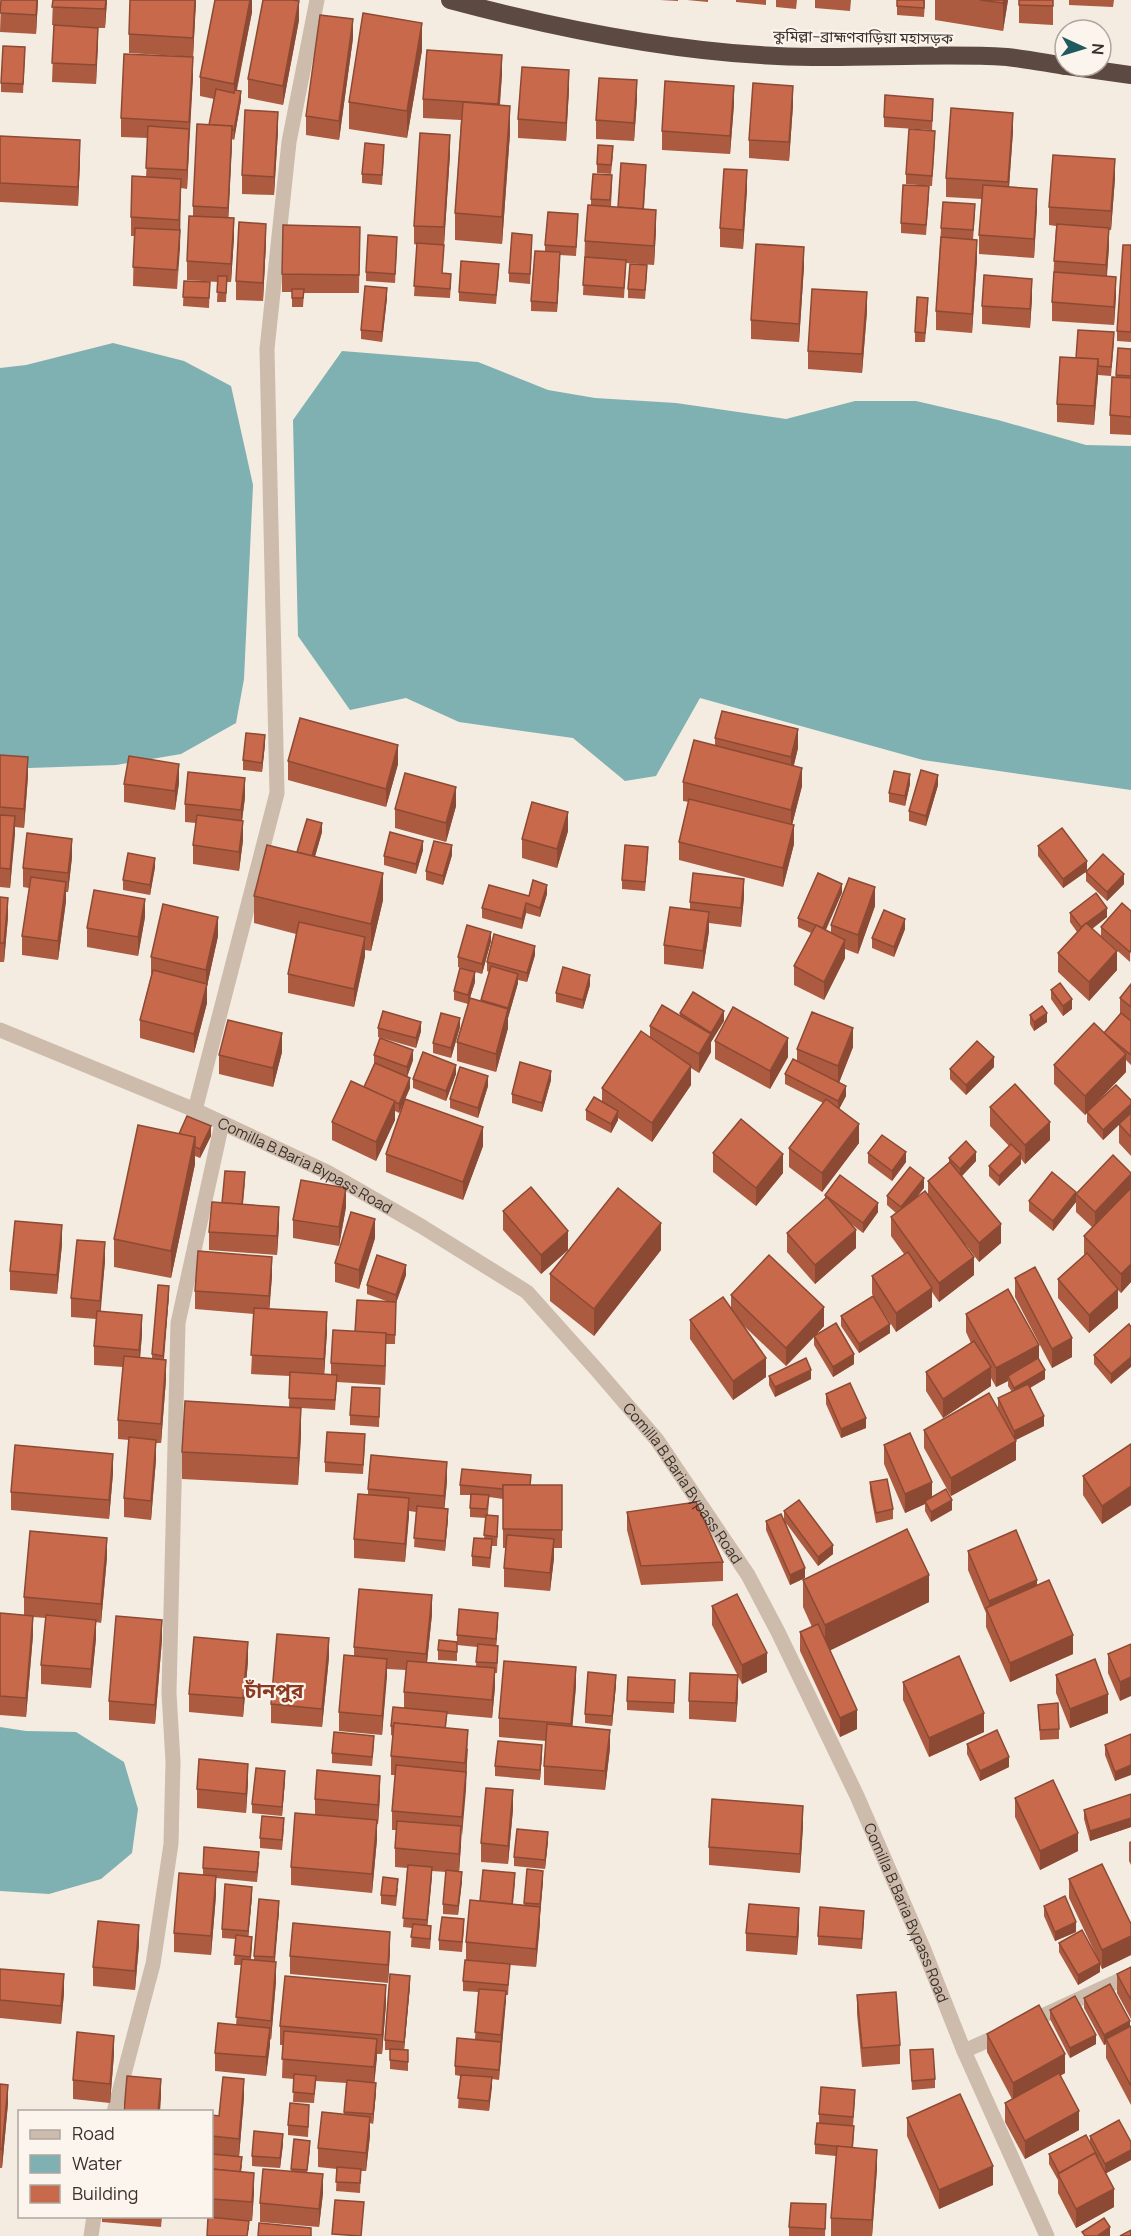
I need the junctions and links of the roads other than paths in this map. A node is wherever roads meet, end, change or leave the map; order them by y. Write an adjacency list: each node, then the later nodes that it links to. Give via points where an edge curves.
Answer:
1 (317, 0): 8 (street, via 289,142 267,349 277,793)
2 (450, 0): 3 (highway, কুমিল্লা–ব্রাহ্মণবাড়িয়া মহাসড়ক)
3 (476, 3): 4 (highway, কুমিল্লা–ব্রাহ্মণবাড়িয়া মহাসড়ক, via 592,32 691,49 811,57 1007,57)
4 (1053, 64)
5 (1113, 73): 6 (highway, কুমিল্লা–ব্রাহ্মণবাড়িয়া মহাসড়ক)
6 (1131, 75)
7 (0, 1030): 8 (street, Comilla B.Baria Bypass Road)
8 (195, 1110): 9 (street, Comilla B.Baria Bypass Road)
9 (222, 1123): 11 (street, Comilla B.Baria Bypass Road, via 327,1172 527,1292 657,1440 748,1575 778,1632 857,1796); 12 (street, via 178,1323 170,1681 171,1844 153,1964)
10 (1131, 1975): 11 (street)
11 (964, 2051): 15 (street, Comilla B.Baria Bypass Road)
12 (115, 2110)
13 (94, 2218): 14 (street)
14 (91, 2236)
15 (1047, 2236)

